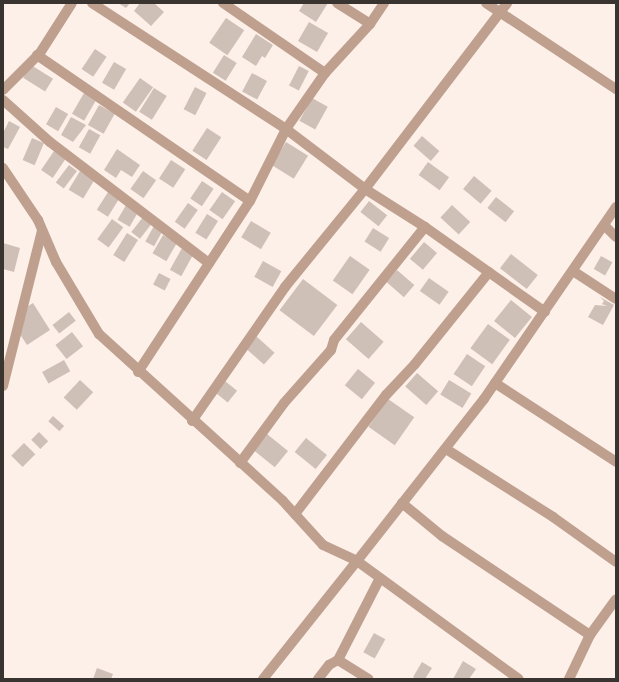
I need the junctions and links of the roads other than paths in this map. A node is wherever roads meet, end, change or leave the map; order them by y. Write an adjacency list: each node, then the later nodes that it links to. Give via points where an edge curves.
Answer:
1 (72, 3): 9 (street)
2 (92, 3): 14 (street)
3 (223, 3): 10 (street)
4 (337, 3): 8 (street)
5 (384, 3): 8 (street)
6 (486, 3): 7 (street)
7 (504, 7): 11 (street); 16 (street)
8 (370, 24): 10 (street)
9 (37, 55): 12 (street); 17 (street)
10 (325, 73): 14 (street)
11 (616, 89)
12 (3, 90)
13 (3, 100): 23 (street, via 50,142)
14 (286, 129): 16 (street); 17 (street)
15 (3, 168): 21 (street)
16 (365, 189): 20 (street); 31 (street, via 285,287)
17 (250, 201): 23 (street)
18 (616, 207): 19 (street)
19 (604, 225): 22 (street); 24 (street)
20 (425, 227): 25 (street); 34 (street, via 334,340 330,350 284,403)
21 (42, 231): 28 (street, via 56,262 99,334); 30 (street)
22 (616, 237)
23 (210, 263): 28 (street)
24 (574, 271): 26 (street); 27 (street)
25 (489, 272): 27 (street); 36 (street, via 415,364 386,395)
26 (616, 299)
27 (544, 312): 29 (street)
28 (138, 372): 31 (street)
29 (495, 383): 32 (street); 33 (street)
30 (3, 386)
31 (192, 421): 34 (street)
32 (446, 449): 35 (street); 38 (street, via 553,517)
33 (616, 462)
34 (240, 463): 36 (street)
35 (402, 503): 37 (street); 41 (street, via 442,536)
36 (295, 514): 37 (street, via 323,545)
37 (357, 561): 39 (street); 43 (street)
38 (616, 562)
39 (380, 578): 42 (street); 46 (street)
40 (616, 599): 41 (street)
41 (590, 636): 47 (street)
42 (338, 660): 44 (street, via 329,665); 45 (street)
43 (263, 679)
44 (318, 679)
45 (369, 679)
46 (519, 679)
47 (569, 679)

